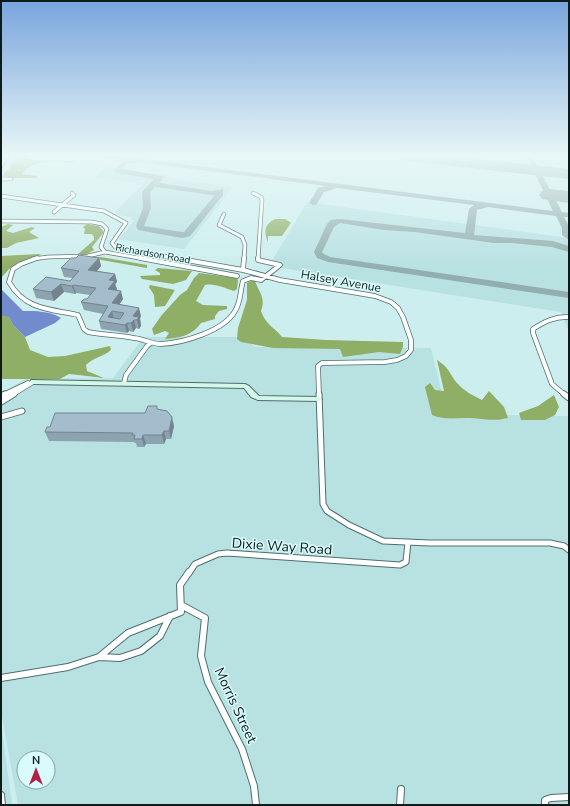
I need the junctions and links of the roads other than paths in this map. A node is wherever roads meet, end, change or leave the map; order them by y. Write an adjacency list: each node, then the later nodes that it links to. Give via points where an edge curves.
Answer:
1 (73, 194): 4 (street)
2 (254, 194): 11 (street, via 262,200 258,260 280,265)
3 (1, 196): 4 (street, Halsey Avenue)
4 (62, 205): 5 (street); 9 (street, Halsey Avenue, via 104,211 124,221 125,226 112,243 116,248)
5 (54, 212)
6 (224, 214): 9 (street, via 219,225 238,232 246,242)
7 (1, 222): 8 (street, Richardson Road, via 102,224 108,229 101,247)
8 (105, 252): 10 (street, Richardson Road); 13 (street, via 87,256 29,260 13,269 9,282 28,304 78,315 88,332 142,339)
9 (243, 270): 11 (street, Halsey Avenue)
10 (237, 276)
11 (265, 276): 13 (street, via 261,280 251,278 243,281 238,308 228,321 193,337); 18 (street, Halsey Avenue, via 380,297 397,306 402,312 411,347 408,355 391,362 322,363 317,370)
12 (569, 317): 17 (street, via 558,316 533,329 532,333 552,384)
13 (151, 343): 15 (street, via 126,375)
14 (33, 382): 15 (street); 16 (street); 19 (street)
15 (124, 383): 18 (street, via 245,386 258,398)
16 (1, 396)
17 (569, 398)
18 (318, 399): 22 (street, Halsey Avenue, via 323,504 327,510 349,525 383,541)
19 (1, 402)
20 (22, 411): 21 (street)
21 (1, 417)
22 (408, 542): 23 (street, Halsey Avenue, via 550,543 564,546); 24 (street, Dixie Way Road, via 406,562 400,565 218,554 195,564 180,585)
23 (569, 550)
24 (181, 605): 25 (street, via 181,612); 32 (street, Morris Street, via 205,618 201,656 208,682 242,749 254,786)
25 (170, 616): 26 (street, via 128,633); 26 (street, via 160,636 141,651 120,658)
26 (100, 657): 27 (street, via 68,666)
27 (1, 678)
28 (401, 789): 33 (street)
29 (1, 795): 31 (street)
30 (569, 798): 34 (street, via 551,798 545,800)
31 (2, 805)
32 (256, 805)
33 (400, 805)
34 (545, 805)

